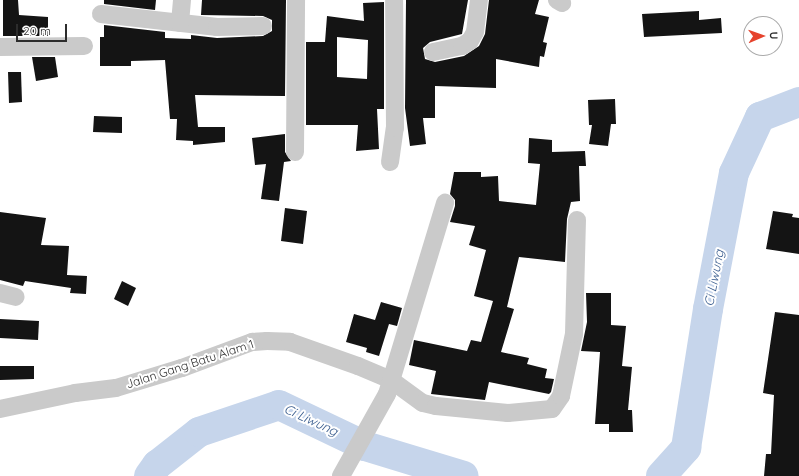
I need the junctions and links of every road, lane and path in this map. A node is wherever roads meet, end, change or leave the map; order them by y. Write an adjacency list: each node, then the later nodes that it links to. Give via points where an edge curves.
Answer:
1 (182, 0): 6 (street)
2 (296, 0): 11 (street)
3 (394, 0): 12 (street, via 395,128)
4 (479, 0): 10 (street, via 475,32 470,41 462,46)
5 (101, 14): 6 (street)
6 (180, 22): 7 (street, via 217,27)
7 (264, 26)
8 (84, 46): 9 (street)
9 (0, 47)
10 (433, 52)
11 (295, 152)
12 (390, 162)
13 (444, 203): 15 (street)
14 (577, 220): 15 (street, Jalan Gang Batu Alam 1, via 574,334 561,396 555,406 513,413 436,406 423,403)
15 (391, 380): 16 (street, Jalan Gang Batu Alam 1, via 290,342 252,342 182,368 116,388 75,392); 17 (street, via 380,409 352,452)
16 (0, 409)
17 (341, 476)

